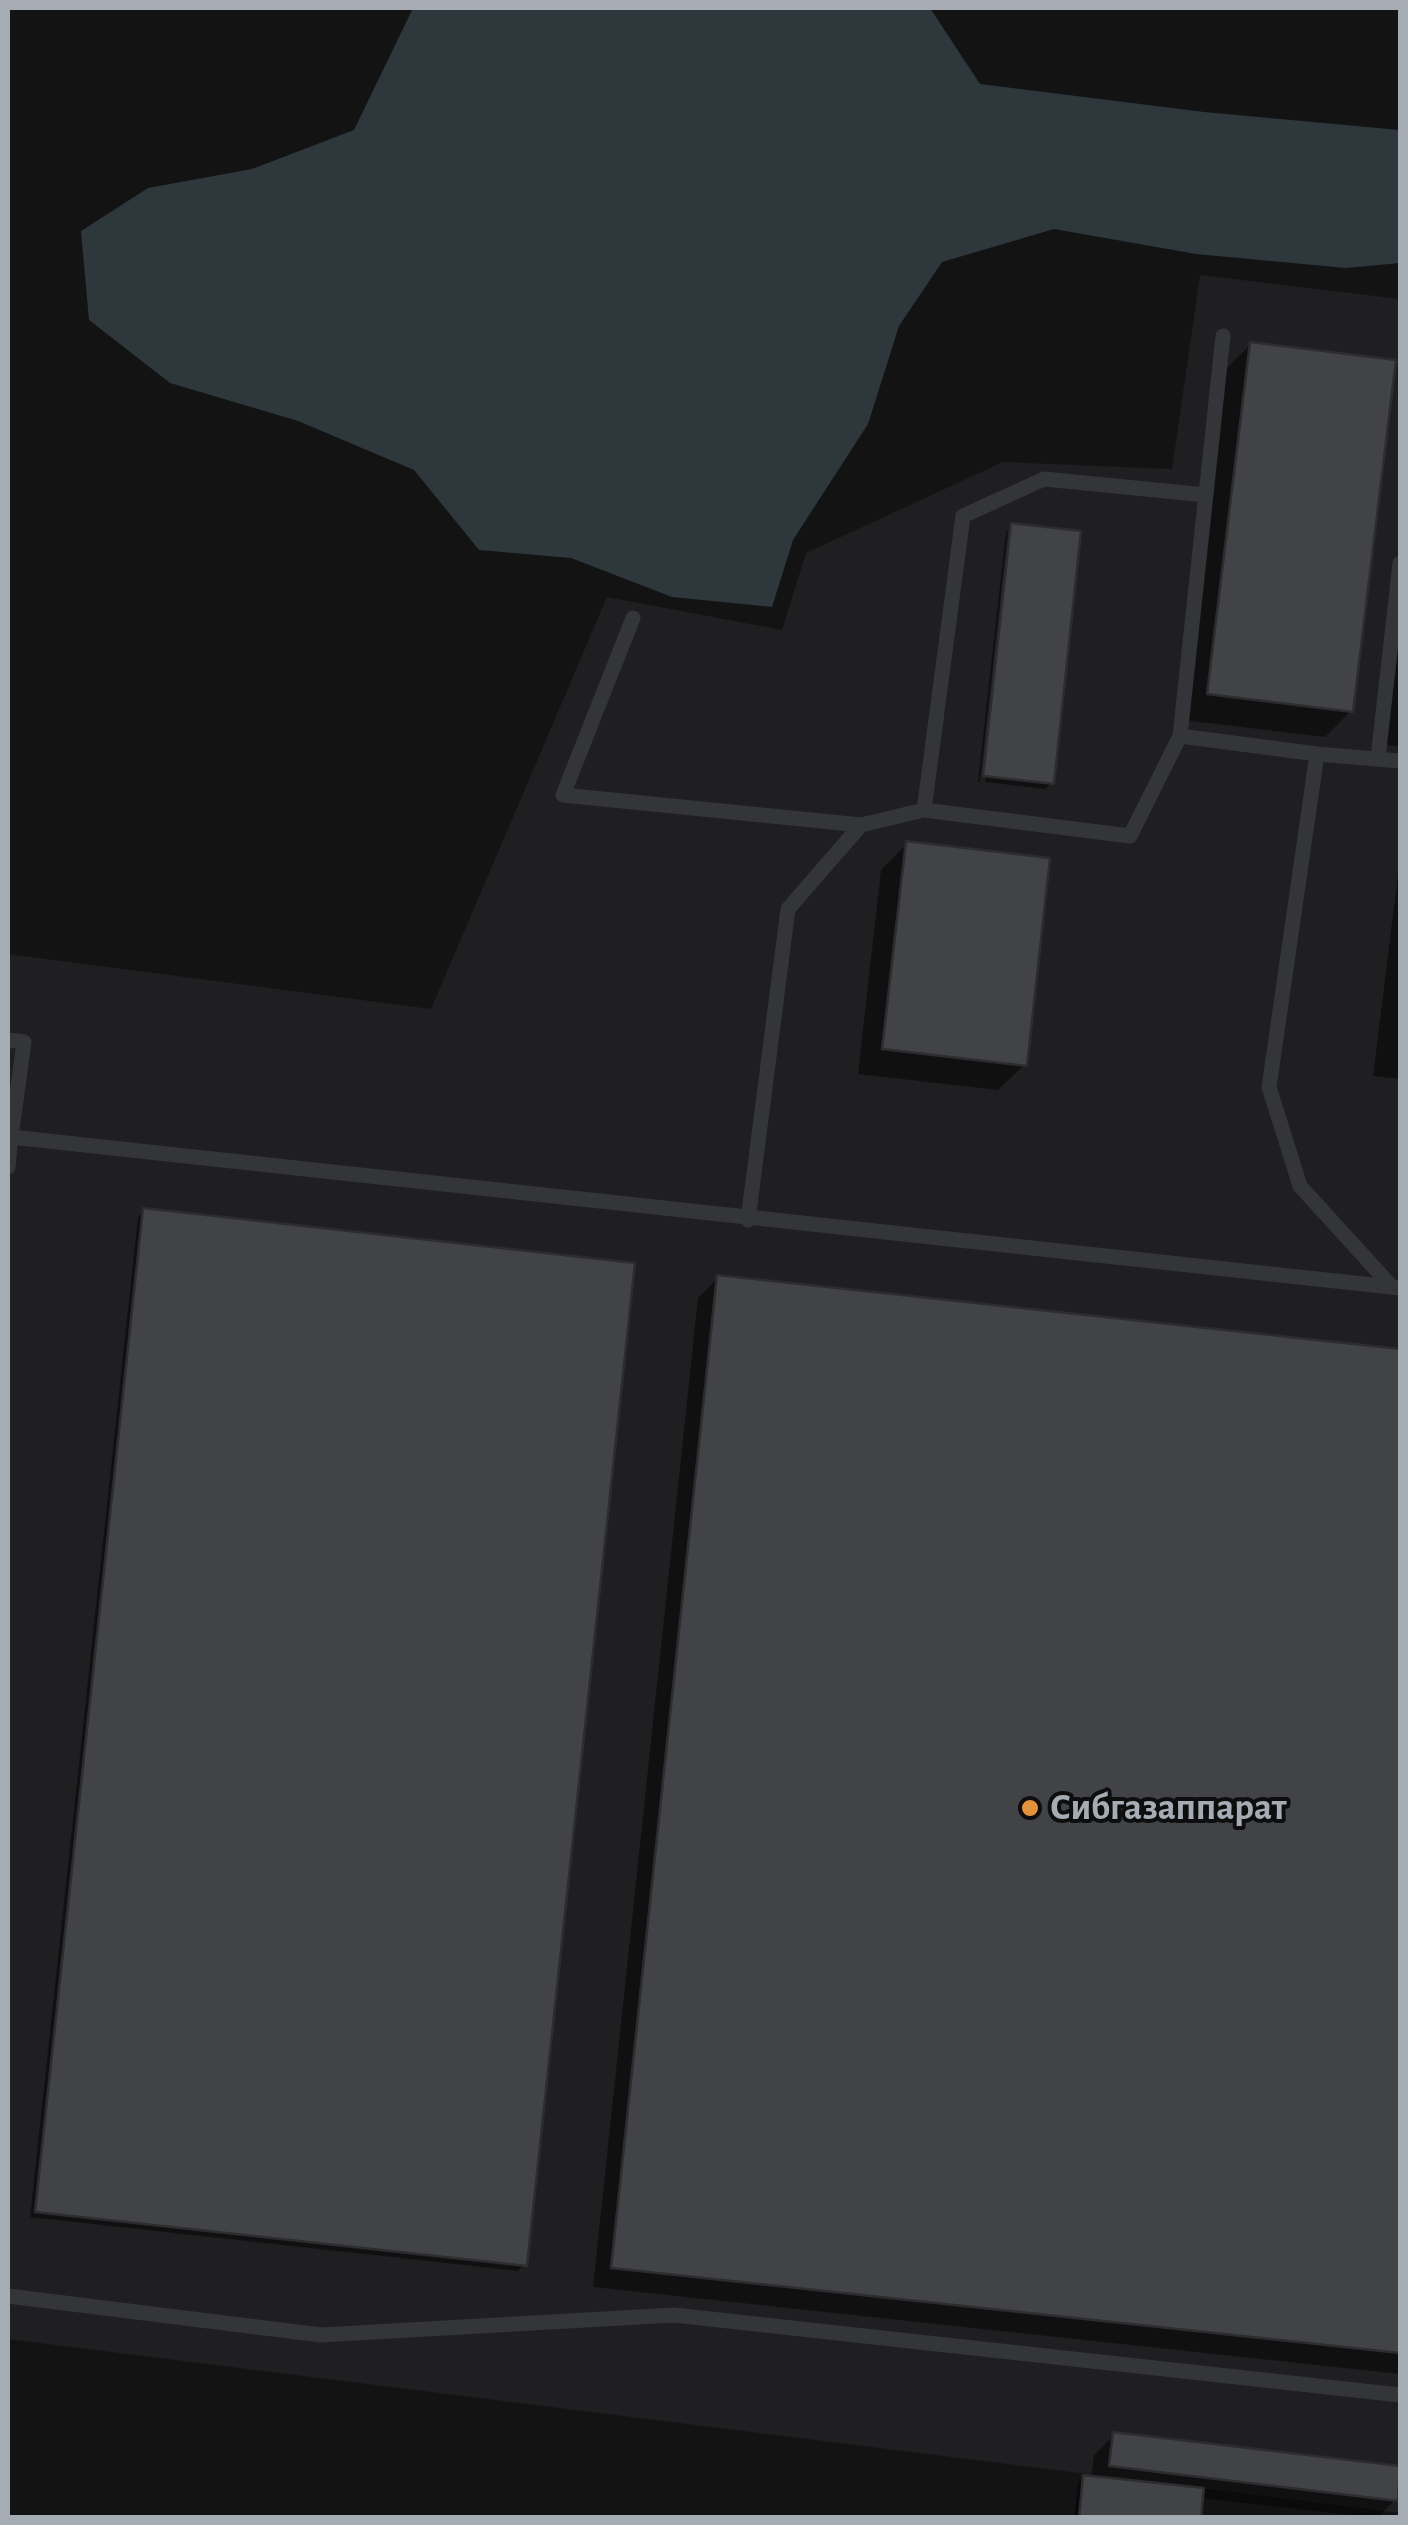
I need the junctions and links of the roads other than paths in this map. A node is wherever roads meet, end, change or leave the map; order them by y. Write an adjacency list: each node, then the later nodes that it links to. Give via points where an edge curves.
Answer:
1 (1223, 336): 2 (lane)
2 (1206, 495): 5 (lane); 9 (lane, via 1044,478 962,516)
3 (1400, 564): 7 (lane)
4 (632, 618): 10 (lane, via 562,795)
5 (1180, 736): 6 (lane); 9 (lane, via 1130,836)
6 (1318, 754): 7 (lane); 15 (lane, via 1269,1087 1300,1186)
7 (1378, 758): 8 (lane)
8 (1400, 761)
9 (924, 810): 10 (lane)
10 (862, 826): 14 (lane, via 788,909)
11 (8, 1040): 12 (lane, via 24,1042)
12 (10, 1138): 13 (lane); 14 (lane)
13 (8, 1167)
14 (748, 1220): 15 (lane)
15 (1396, 1288)
16 (8, 2296): 17 (lane, via 321,2335 674,2315)
17 (1400, 2394)

